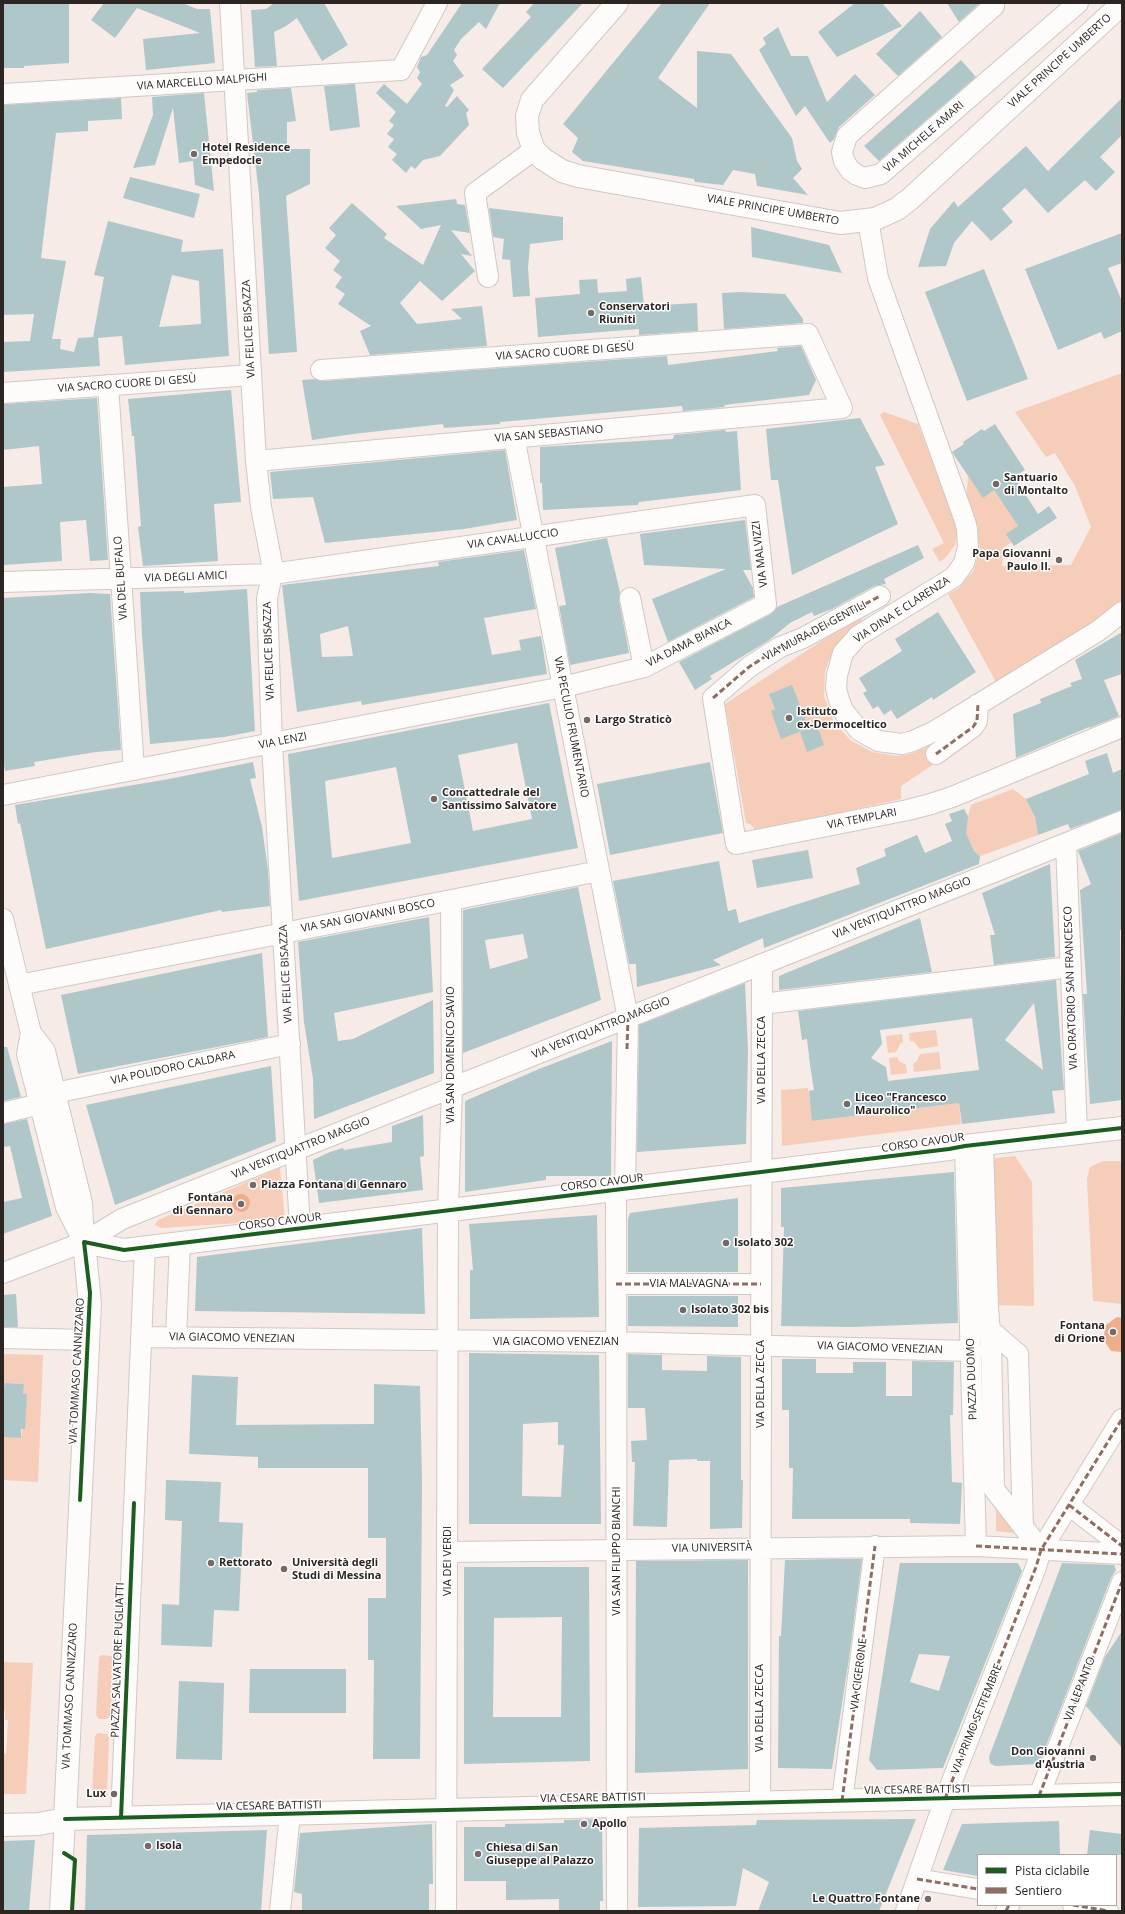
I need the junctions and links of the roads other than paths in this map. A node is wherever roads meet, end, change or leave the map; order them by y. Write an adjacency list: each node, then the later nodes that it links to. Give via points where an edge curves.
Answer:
1 (230, 3): 7 (street, VIA FELICE BISAZZA)
2 (437, 3): 7 (street, VIA MARCELLO MALPIGHI, via 401,70)
3 (616, 3): 9 (main road, via 532,100 526,124)
4 (1078, 3): 6 (street, VIA MICHELE AMARI, via 881,174 865,178 850,170 842,152 847,136)
5 (1122, 4): 10 (main road, VIALE PRINCIPE UMBERTO, via 910,199 886,215)
6 (994, 6)
7 (234, 80): 8 (street, VIA MARCELLO MALPIGHI); 13 (street, VIA FELICE BISAZZA)
8 (3, 94)
9 (534, 150): 10 (main road, VIALE PRINCIPE UMBERTO, via 550,164 578,176 840,223); 11 (street, via 475,193)
10 (868, 220): 30 (street, VIA DINA E CLARENZA, via 878,278 965,521 968,547 964,563 954,577 868,629 851,643 843,653 836,688 850,721 859,730 878,741 890,744 902,744 923,737)
11 (488, 277)
12 (321, 370): 16 (street, VIA SACRO CUORE DI GESÙ, via 808,334)
13 (251, 375): 14 (street, VIA SACRO CUORE DI GESÙ); 18 (street, VIA FELICE BISAZZA)
14 (108, 386): 15 (street, VIA SACRO CUORE DI GESÙ); 22 (street, VIA DEL BUFALO)
15 (3, 393)
16 (842, 408): 17 (street, VIA SAN SEBASTIANO)
17 (514, 437): 18 (street, VIA SAN SEBASTIANO); 20 (street, VIA PECULIO FRUMENTARIO)
18 (256, 461): 21 (street, VIA FELICE BISAZZA)
19 (755, 505): 20 (street, VIA CAVALLUCCIO); 26 (street, VIA MALVIZZI)
20 (533, 536): 21 (street, VIA CAVALLUCCIO); 29 (street, VIA PECULIO FRUMENTARIO)
21 (272, 574): 22 (street, VIA DEGLI AMICI); 32 (street, VIA FELICE BISAZZA, via 267,599)
22 (121, 578): 23 (street, VIA DEGLI AMICI); 34 (street, VIA DEL BUFALO)
23 (3, 582)
24 (880, 596): 38 (street, VIA MURA DEI GENTILI, via 803,638 780,647 749,667 713,698)
25 (630, 598): 28 (street)
26 (766, 604): 28 (street, VIA DAMA BIANCA)
27 (1122, 612): 30 (street, VIA DINA E CLARENZA, via 1098,631)
28 (644, 667): 29 (street, VIA DAMA BIANCA)
29 (563, 687): 32 (street, VIA LENZI); 39 (street, VIA PECULIO FRUMENTARIO)
30 (978, 704): 33 (street, via 977,721 973,727)
31 (1122, 727): 38 (street, VIA TEMPLARI, via 952,797 908,810)
32 (272, 744): 34 (street, VIA LENZI); 42 (street, VIA FELICE BISAZZA)
33 (936, 754)
34 (134, 770): 35 (street, VIA LENZI)
35 (3, 795)
36 (1122, 820): 37 (street, VIA VENTIQUATTRO MAGGIO)
37 (1066, 843): 43 (street, VIA VENTIQUATTRO MAGGIO); 44 (street, VIA ORATORIO SAN FRANCESCO)
38 (736, 844)
39 (599, 871): 40 (street, VIA SAN GIOVANNI BOSCO); 47 (street, VIA PECULIO FRUMENTARIO)
40 (450, 900): 42 (street, VIA SAN GIOVANNI BOSCO); 50 (street, VIA SAN DOMENICO SAVIO)
41 (3, 919): 45 (street, VIA TOMMASO CANNIZZARO)
42 (283, 933): 45 (street, VIA SAN GIOVANNI BOSCO); 48 (street, VIA FELICE BISAZZA)
43 (762, 964): 46 (street, VIA DELLA ZECCA); 47 (street, VIA VENTIQUATTRO MAGGIO)
44 (1070, 967): 46 (street); 54 (street, VIA ORATORIO SAN FRANCESCO)
45 (19, 985): 51 (street, VIA TOMMASO CANNIZZARO, via 31,1033 45,1051)
46 (762, 1004): 57 (street, VIA DELLA ZECCA)
47 (628, 1018): 49 (street, VIA PECULIO FRUMENTARIO); 50 (street, VIA VENTIQUATTRO MAGGIO)
48 (290, 1044): 51 (street, VIA POLIDORO CALDARA); 56 (street, VIA FELICE BISAZZA)
49 (627, 1049): 58 (street, VIA SAN FILIPPO BIANCHI)
50 (452, 1088): 56 (street, VIA VENTIQUATTRO MAGGIO); 59 (street, VIA SAN DOMENICO SAVIO)
51 (48, 1099): 52 (street, VIA POLIDORO CALDARA); 61 (street, VIA TOMMASO CANNIZZARO, via 82,1202)
52 (3, 1113)
53 (1122, 1128): 54 (main road, CORSO CAVOUR)
54 (1077, 1134): 55 (main road, CORSO CAVOUR)
55 (974, 1145): 57 (main road, CORSO CAVOUR); 67 (street); 75 (street, PIAZZA DUOMO)
56 (296, 1151): 60 (street, VIA FELICE BISAZZA); 61 (street, VIA VENTIQUATTRO MAGGIO, via 122,1219)
57 (762, 1172): 58 (main road, CORSO CAVOUR); 66 (street, VIA DELLA ZECCA)
58 (620, 1189): 59 (main road, CORSO CAVOUR); 65 (street, VIA SAN FILIPPO BIANCHI)
59 (448, 1210): 60 (main road, CORSO CAVOUR); 72 (street, VIA DEI VERDI)
60 (300, 1228): 62 (main road, CORSO CAVOUR)
61 (84, 1242): 63 (main road, CORSO CAVOUR); 64 (street, VIA VENTIQUATTRO MAGGIO); 71 (main road, VIA TOMMASO CANNIZZARO, via 90,1293)
62 (180, 1243): 63 (main road, CORSO CAVOUR); 70 (street)
63 (144, 1256): 68 (street, PIAZZA SALVATORE PUGLIATTI)
64 (3, 1273)
65 (616, 1284): 66 (street, VIA MALVAGNA); 73 (street, VIA SAN FILIPPO BIANCHI)
66 (761, 1284): 74 (street, VIA DELLA ZECCA)
67 (989, 1329): 78 (street, via 994,1489); 78 (street, via 1018,1354)
68 (141, 1337): 70 (street, VIA GIACOMO VENEZIAN); 97 (street, PIAZZA SALVATORE PUGLIATTI)
69 (3, 1338): 71 (street)
70 (176, 1338): 72 (street, VIA GIACOMO VENEZIAN)
71 (88, 1340): 98 (main road, VIA TOMMASO CANNIZZARO)
72 (448, 1341): 73 (street, VIA GIACOMO VENEZIAN); 85 (street, VIA DEI VERDI)
73 (616, 1342): 74 (street, VIA GIACOMO VENEZIAN); 83 (street, VIA SAN FILIPPO BIANCHI)
74 (761, 1345): 75 (street, VIA GIACOMO VENEZIAN); 82 (street, VIA DELLA ZECCA)
75 (972, 1351): 80 (street, PIAZZA DUOMO)
76 (1122, 1419): 77 (street)
77 (1069, 1505): 81 (street); 84 (street)
78 (1023, 1527): 84 (street)
79 (875, 1546): 80 (street, VIA UNIVERSITÀ); 82 (street, VIA UNIVERSITÀ); 91 (street, VIA CICERONE)
80 (976, 1546): 84 (street)
81 (1122, 1546)
82 (761, 1548): 83 (street, VIA UNIVERSITÀ); 92 (street, VIA DELLA ZECCA)
83 (617, 1550): 85 (street, VIA UNIVERSITÀ); 93 (street, VIA SAN FILIPPO BIANCHI)
84 (1041, 1550): 86 (street); 90 (street, VIA PRIMO SETTEMBRE)
85 (448, 1552): 95 (street, VIA DEI VERDI)
86 (1122, 1554)
87 (1122, 1582): 89 (street, VIA LEPANTO)
88 (1122, 1794): 89 (main road, VIA CESARE BATTISTI)
89 (1039, 1796): 90 (main road, VIA CESARE BATTISTI)
90 (945, 1799): 91 (main road, VIA CESARE BATTISTI); 100 (street, VIA PRIMO SETTEMBRE)
91 (842, 1801): 92 (main road, VIA CESARE BATTISTI)
92 (760, 1803): 93 (main road, VIA CESARE BATTISTI)
93 (617, 1807): 95 (main road, VIA CESARE BATTISTI); 106 (street, VIA SAN FILIPPO BIANCHI)
94 (3, 1811): 98 (main road, VIA CESARE BATTISTI, via 39,1810)
95 (446, 1811): 96 (main road, VIA CESARE BATTISTI); 105 (street, VIA DEI VERDI)
96 (290, 1814): 97 (main road, VIA CESARE BATTISTI); 104 (street)
97 (121, 1818): 98 (main road, VIA CESARE BATTISTI)
98 (65, 1819): 99 (main road, VIA CESARE BATTISTI, via 39,1824); 103 (street, VIA TOMMASO CANNIZZARO)
99 (3, 1825)
100 (917, 1879): 101 (street); 107 (street, VIA PRIMO SETTEMBRE)
101 (977, 1889)
102 (1079, 1906): 108 (street)
103 (60, 1911)
104 (280, 1911)
105 (446, 1911)
106 (617, 1911)
107 (906, 1911)
108 (1108, 1911)

